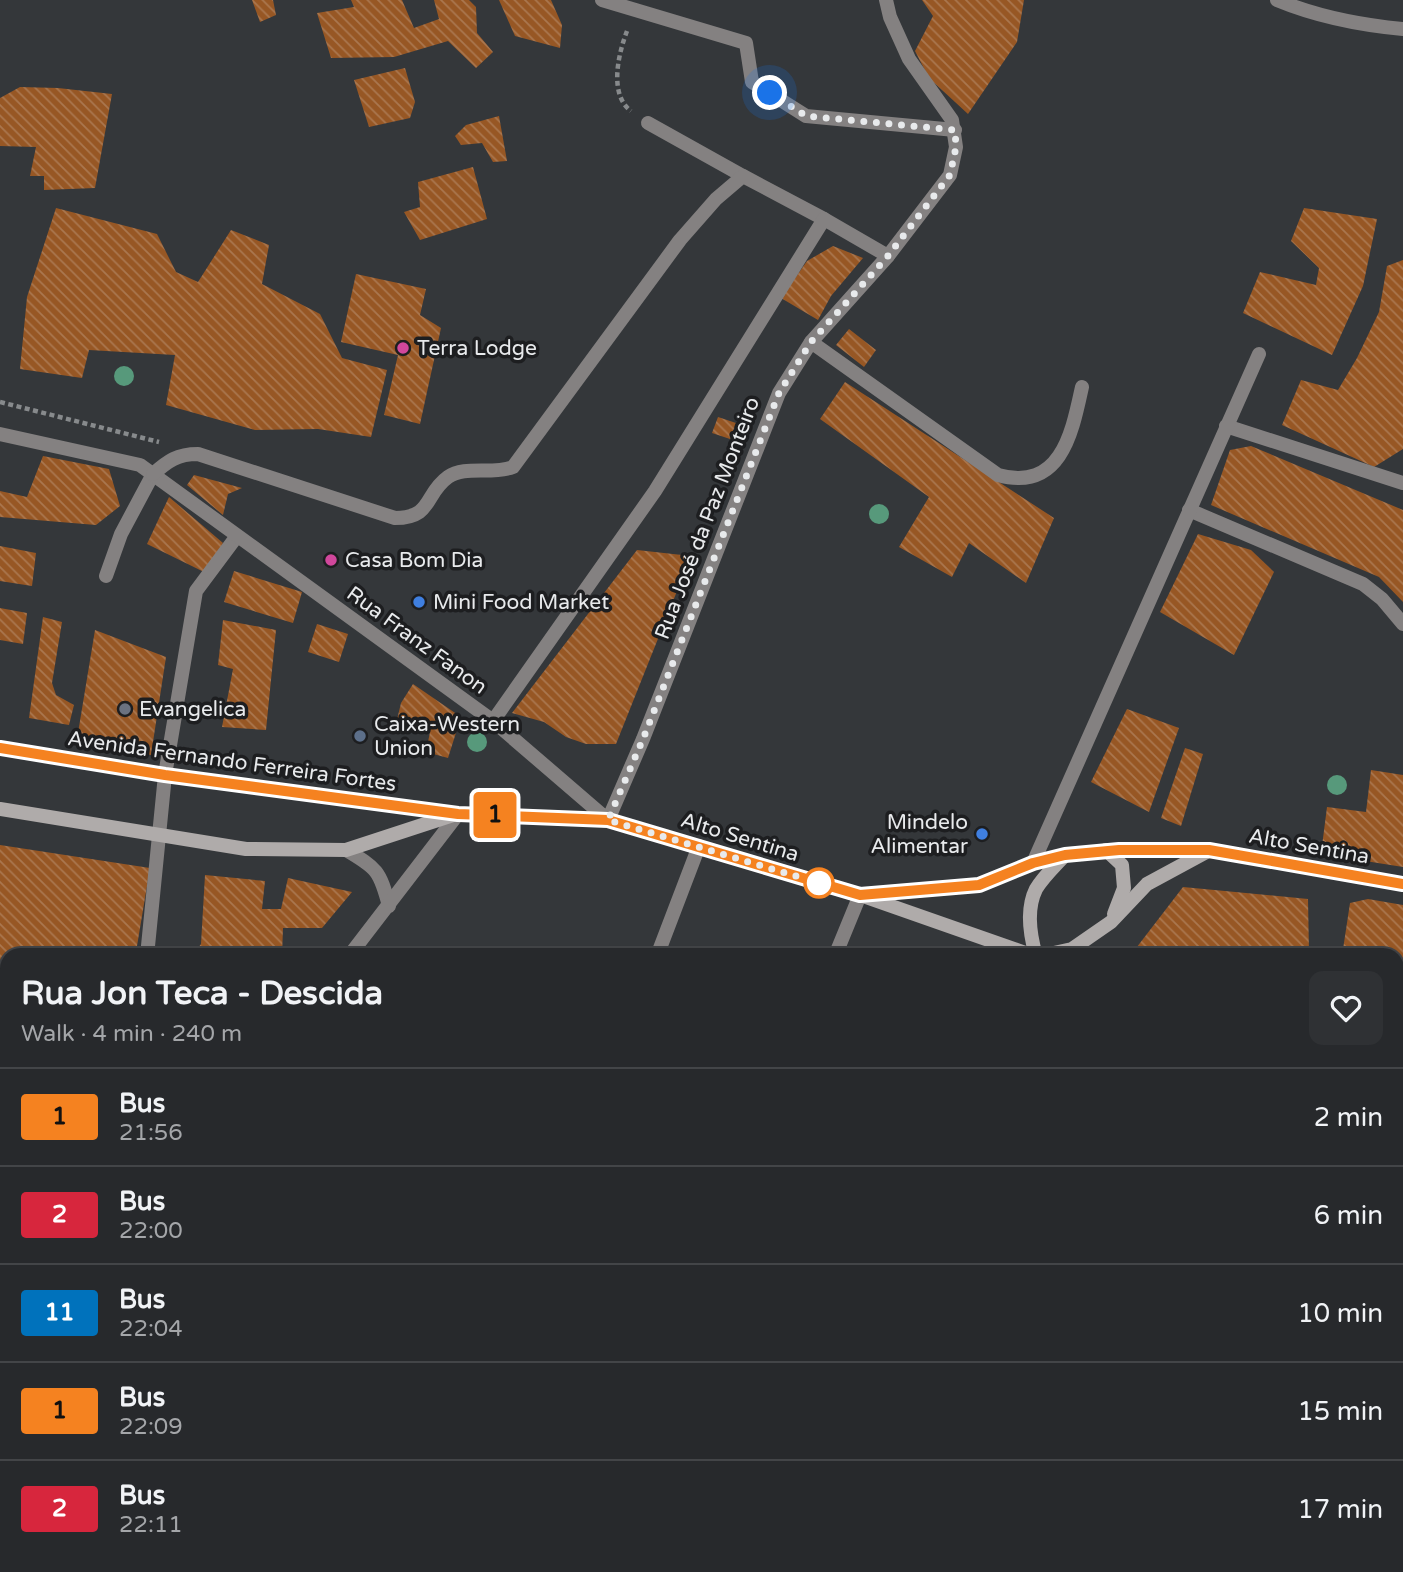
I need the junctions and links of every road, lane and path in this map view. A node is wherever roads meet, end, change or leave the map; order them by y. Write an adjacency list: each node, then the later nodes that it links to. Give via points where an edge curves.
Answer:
1 (602, 0): 4 (street)
2 (886, 0): 7 (street, via 909,60)
3 (1278, 0): 5 (street, via 1308,13)
4 (644, 12): 6 (path, via 627,31 619,51 617,77 624,106); 7 (street, via 746,43 751,82 806,116)
5 (1403, 29)
6 (648, 123): 8 (street)
7 (955, 130): 10 (street, Rua José da Paz Monteiro, via 950,175)
8 (743, 176): 9 (street); 17 (street, via 680,240 513,467 502,472 457,473 447,478 424,511 410,518 395,518 198,454)
9 (824, 219): 10 (street); 24 (street, via 654,491)
10 (888, 256): 11 (street, Rua José da Paz Monteiro)
11 (811, 342): 13 (street, via 998,475 1012,479 1042,473 1054,462 1066,444); 29 (street, Rua José da Paz Monteiro, via 779,393)
12 (1259, 354): 15 (street)
13 (1082, 387)
14 (0, 402): 17 (path, via 164,443)
15 (1226, 426): 19 (street); 20 (street)
16 (0, 434): 18 (street, Rua Franz Fanon, via 140,465)
17 (169, 460): 18 (street)
18 (153, 474): 21 (street, Rua Franz Fanon); 22 (street, via 121,534)
19 (1403, 483)
20 (1189, 510): 23 (street, via 1363,584); 36 (street)
21 (237, 536): 24 (street, Rua Franz Fanon); 26 (street, via 196,591)
22 (106, 576)
23 (1403, 624)
24 (493, 721): 29 (street, Rua Franz Fanon)
25 (0, 748): 26 (main road, Avenida Fernando Ferreira Fortes)
26 (165, 775): 28 (main road, Avenida Fernando Ferreira Fortes); 30 (street)
27 (0, 809): 30 (main road, Avenida Fernando Ferreira Fortes)
28 (458, 814): 29 (main road, Avenida Fernando Ferreira Fortes); 32 (main road, Avenida Fernando Ferreira Fortes); 39 (street)
29 (608, 820): 31 (main road, Alto Sentina)
30 (160, 835): 32 (main road, Avenida Fernando Ferreira Fortes, via 246,849); 41 (street)
31 (699, 846): 38 (main road, Alto Sentina); 43 (street)
32 (346, 850): 39 (street, via 370,864 382,879)
33 (1106, 850): 34 (main road, Alto Sentina); 35 (main road, Alto Sentina); 40 (main road, via 1122,865 1124,888)
34 (1209, 850): 37 (main road, Alto Sentina); 40 (main road, via 1147,884)
35 (1065, 855): 36 (main road, Alto Sentina); 46 (main road, via 1036,890 1030,916)
36 (1033, 863): 38 (main road, Alto Sentina, via 979,885)
37 (1403, 884)
38 (860, 895): 44 (street); 45 (main road, Alto Sentina)
39 (388, 906): 42 (street)
40 (1111, 922): 47 (main road)
41 (148, 948)
42 (355, 948)
43 (660, 948)
44 (838, 948)
45 (1014, 948)
46 (1034, 948)
47 (1073, 948)

